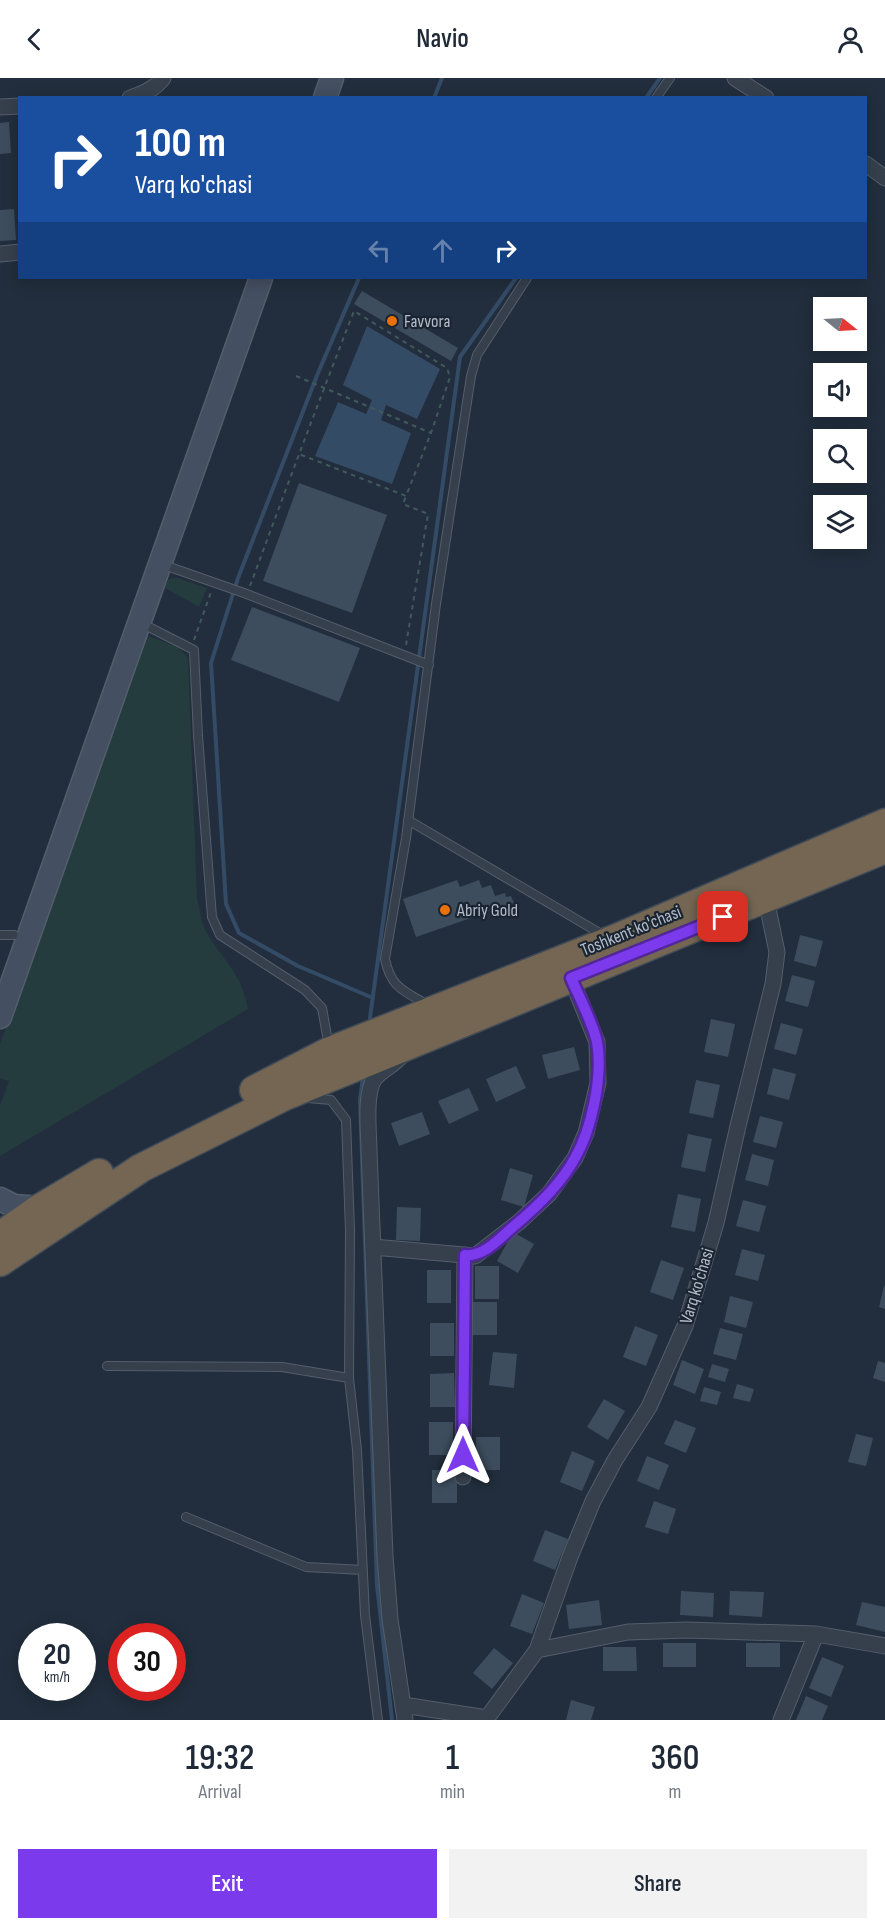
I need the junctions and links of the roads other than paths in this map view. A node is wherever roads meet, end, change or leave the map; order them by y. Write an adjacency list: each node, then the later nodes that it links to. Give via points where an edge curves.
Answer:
1 (316, 78): 8 (main road)
2 (332, 78): 9 (main road)
3 (670, 78): 10 (lane)
4 (735, 78): 11 (street)
5 (161, 81): 6 (street); 7 (street)
6 (135, 96)
7 (150, 96)
8 (310, 96)
9 (326, 96)
10 (657, 96)
11 (763, 96)
12 (18, 106): 13 (street)
13 (0, 107)
14 (867, 165): 15 (street)
15 (885, 178)
16 (18, 252): 17 (street)
17 (0, 254)
18 (246, 279): 28 (main road)
19 (261, 279): 21 (main road)
20 (526, 279): 23 (lane, via 477,355 471,376)
21 (160, 564): 22 (main road); 23 (lane)
22 (139, 623): 33 (main road); 35 (lane, via 194,650 212,917 220,935 305,990 322,1008)
23 (429, 665): 24 (lane)
24 (408, 820): 29 (lane); 32 (lane, via 385,959 388,975 400,988)
25 (885, 823): 29 (highway, Toshkent ko'chasi)
26 (885, 849): 27 (highway, Toshkent ko'chasi)
27 (766, 899): 31 (highway, Toshkent ko'chasi); 50 (street, Varq ko'chasi, via 777,952 773,984 716,1223 685,1326 649,1407 593,1501)
28 (7, 935): 30 (main road)
29 (612, 940): 32 (highway, Toshkent ko'chasi)
30 (0, 973)
31 (571, 978): 34 (highway, Toshkent ko'chasi); 41 (street, via 597,1042 598,1083 586,1133 575,1158 549,1194 492,1244 475,1256)
32 (434, 1009): 34 (highway, Toshkent ko'chasi)
33 (0, 1017)
34 (408, 1032): 35 (highway); 36 (highway); 40 (street, via 395,1063 375,1079 369,1096)
35 (330, 1051): 38 (highway, via 132,1153)
36 (285, 1096): 42 (highway, via 141,1168); 44 (lane, via 331,1100 346,1120)
37 (0, 1199): 38 (main road, via 14,1206)
38 (40, 1208): 39 (highway)
39 (0, 1236)
40 (373, 1247): 41 (street); 51 (street, via 385,1557)
41 (465, 1255): 45 (street)
42 (0, 1262)
43 (106, 1366): 44 (lane, via 282,1367)
44 (349, 1378): 47 (lane)
45 (463, 1477)
46 (186, 1517): 47 (lane, via 306,1566)
47 (363, 1570): 52 (lane)
48 (816, 1635): 49 (street); 50 (street, via 628,1632); 53 (street)
49 (885, 1646)
50 (537, 1650): 51 (street, Varq ko'chasi, via 487,1718)
51 (404, 1712)
52 (378, 1720)
53 (781, 1720)

